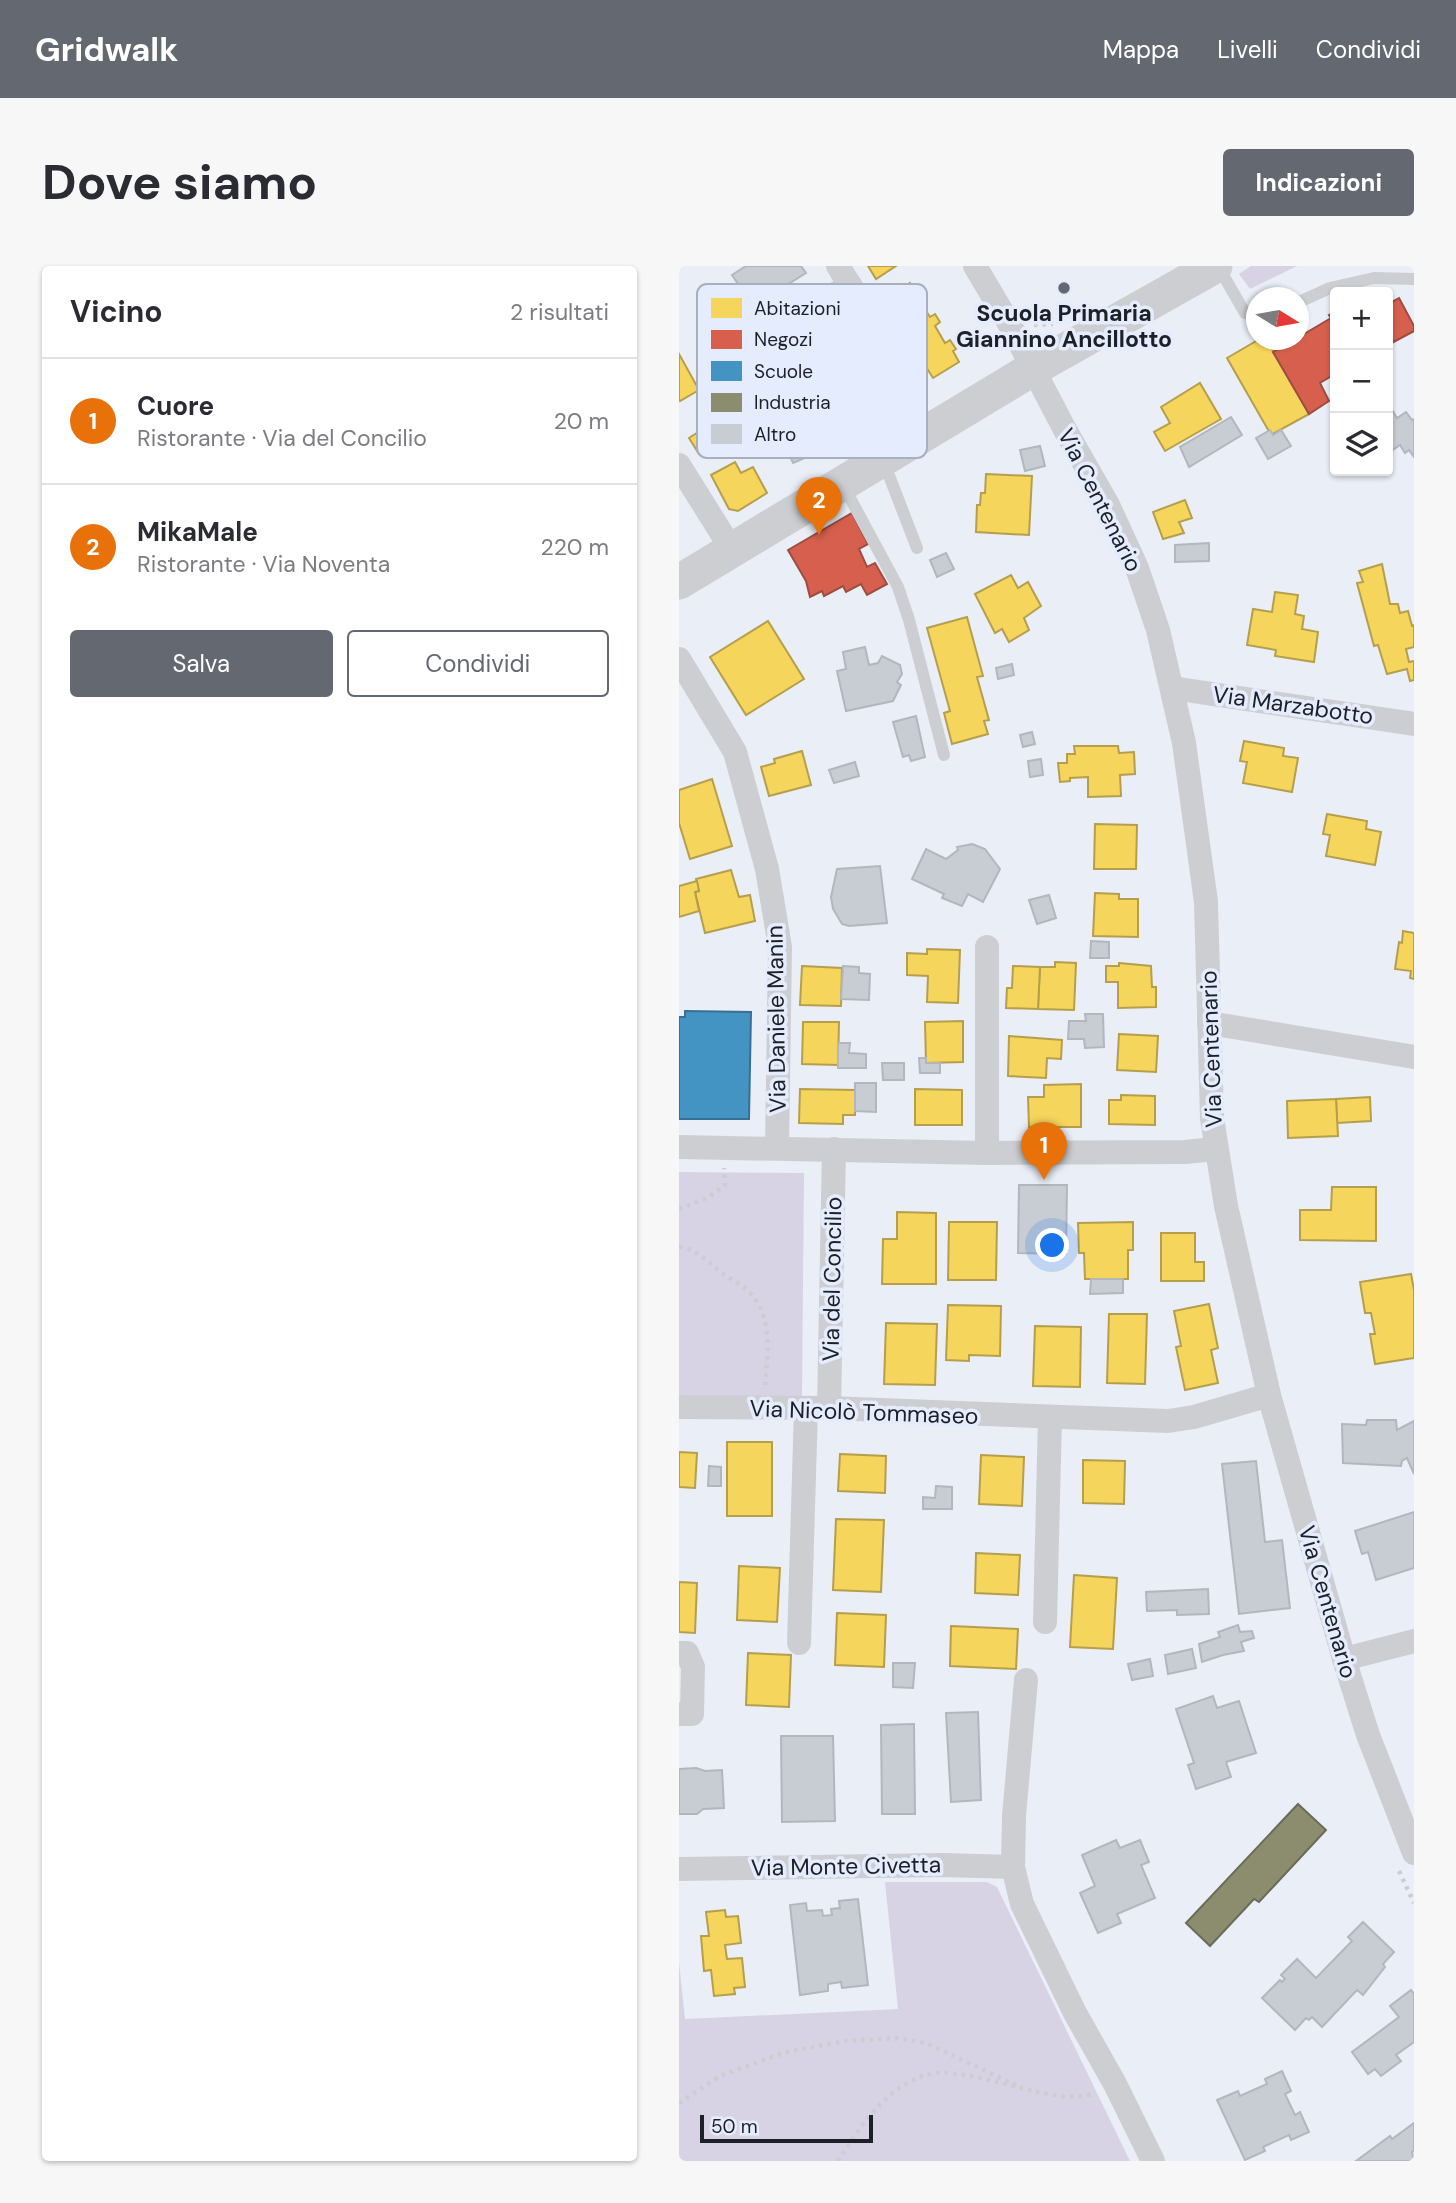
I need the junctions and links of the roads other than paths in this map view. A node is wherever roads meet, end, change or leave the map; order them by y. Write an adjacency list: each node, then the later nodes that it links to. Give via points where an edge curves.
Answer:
1 (975, 266): 6 (street, Via Centenario)
2 (1217, 266): 5 (lane); 6 (street)
3 (1414, 279): 4 (lane, via 1374,278)
4 (1309, 297)
5 (1246, 313)
6 (1034, 368): 7 (street); 16 (street, Via Centenario, via 1137,568)
7 (927, 433)
8 (886, 458): 9 (street)
9 (883, 460): 11 (street); 12 (lane)
10 (679, 465): 13 (street)
11 (843, 485): 13 (street); 18 (lane, via 898,586)
12 (917, 548)
13 (732, 551): 14 (street)
14 (679, 582)
15 (679, 659): 23 (street, Via Daniele Manin, via 735,752 767,869 780,947)
16 (1172, 688): 17 (street, Via Marzabotto); 20 (street, Via Centenario, via 1206,902)
17 (1414, 724)
18 (944, 755)
19 (987, 947): 26 (street)
20 (1209, 1023): 21 (street); 25 (street, Via Centenario)
21 (1414, 1057)
22 (679, 1147): 23 (street)
23 (777, 1148): 24 (street)
24 (834, 1149): 26 (street); 29 (street, Via del Concilio)
25 (1215, 1149): 26 (street); 27 (street, Via Centenario)
26 (987, 1153)
27 (1269, 1395): 30 (street, Via Nicolò Tommaseo, via 1168,1421); 35 (street, Via Centenario)
28 (679, 1407): 29 (street, Via Nicolò Tommaseo)
29 (817, 1408): 30 (street, Via Nicolò Tommaseo); 33 (street, Via del Concilio)
30 (1050, 1417): 31 (street)
31 (1045, 1622)
32 (1414, 1641): 35 (street)
33 (799, 1643)
34 (679, 1653): 37 (street, via 687,1653 693,1667 692,1714)
35 (1344, 1659): 38 (street, Via Centenario)
36 (1026, 1680): 39 (street)
37 (679, 1714)
38 (1414, 1853)
39 (1013, 1867): 40 (street, Via Monte Civetta); 41 (street, via 1022,1904)
40 (679, 1869)
41 (1153, 2161)

